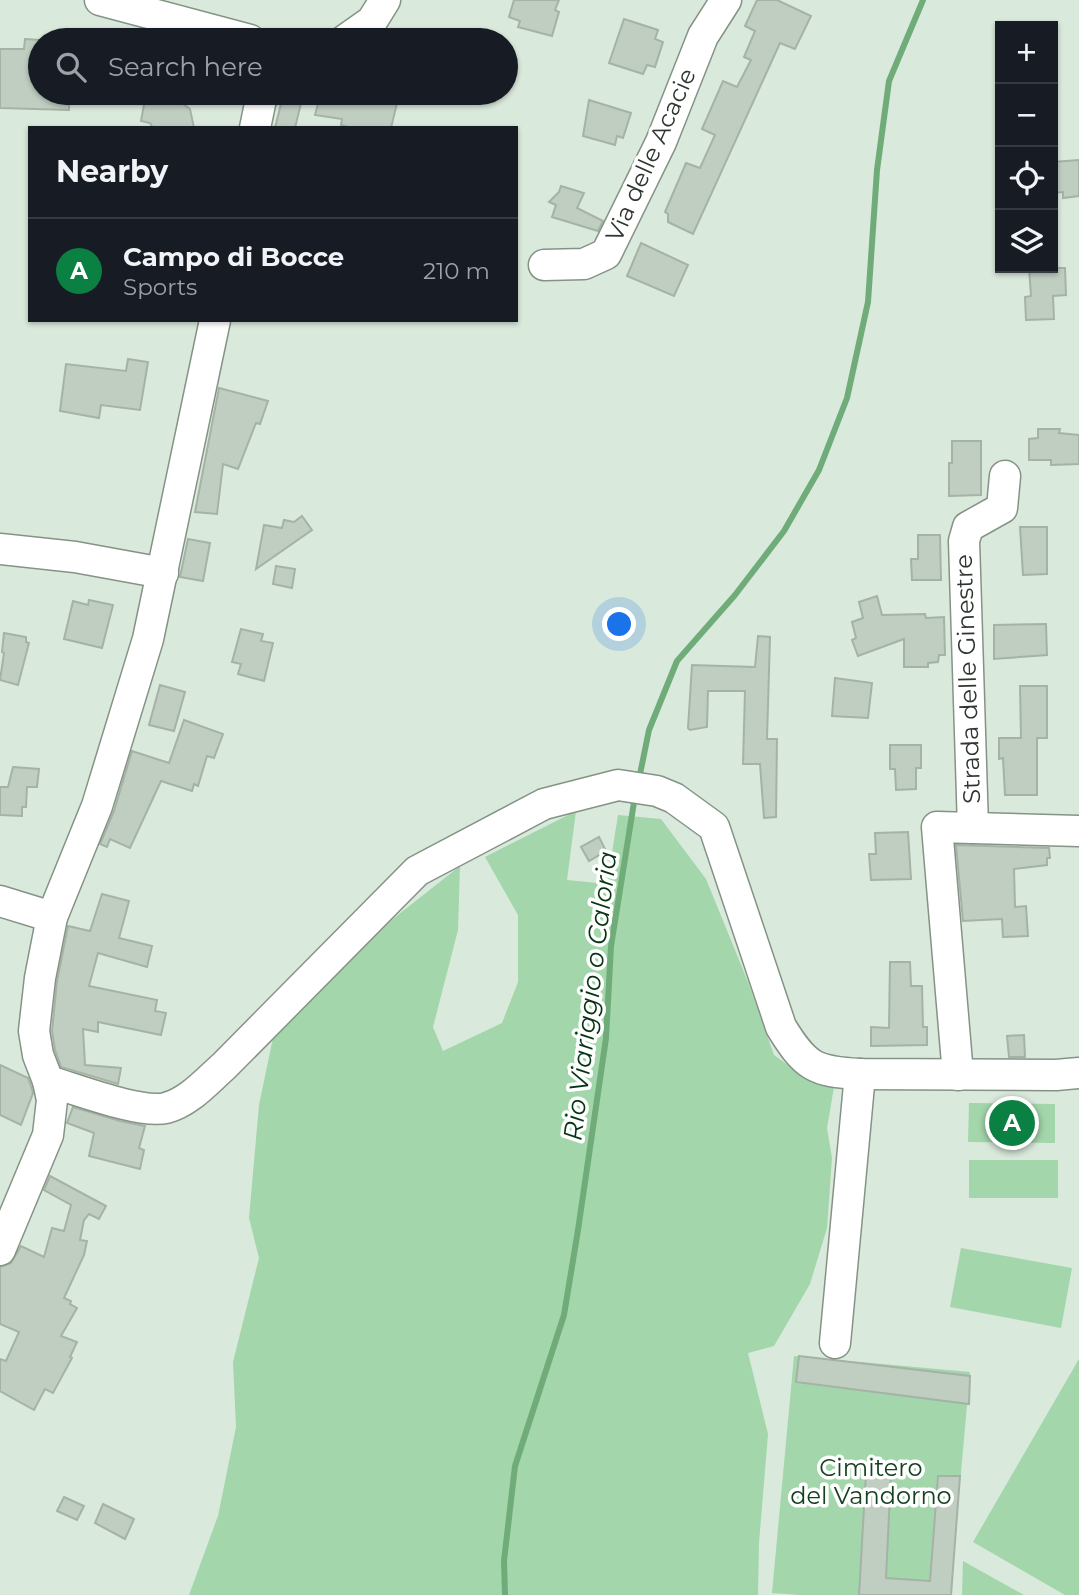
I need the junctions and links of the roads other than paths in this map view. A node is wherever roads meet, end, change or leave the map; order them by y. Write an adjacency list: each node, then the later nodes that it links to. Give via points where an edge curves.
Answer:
1 (100, 0): 4 (street)
2 (384, 0): 5 (street, via 372,21)
3 (726, 0): 8 (street, Via delle Acacie, via 703,36 661,142 606,254 584,264)
4 (205, 28)
5 (362, 28)
6 (260, 105): 7 (street)
7 (255, 126)
8 (544, 265)
9 (215, 322): 12 (street)
10 (1005, 476): 13 (street, Strada delle Ginestre, via 1002,508 968,527 964,541)
11 (0, 549): 12 (street)
12 (163, 573): 16 (street, via 124,723 97,806)
13 (973, 828): 14 (street); 19 (street, Strada delle Ginestre, via 937,827)
14 (1079, 831)
15 (0, 901): 16 (street)
16 (52, 917): 20 (street, via 34,1031)
17 (1079, 1073): 19 (street)
18 (860, 1074): 19 (street); 20 (street, via 815,1068 798,1054 781,1027 714,827 674,798 618,785 544,804 417,871 192,1095 166,1108 142,1108); 22 (street)
19 (958, 1075)
20 (48, 1081): 21 (street, via 52,1100 48,1135)
21 (0, 1250)
22 (835, 1343)

